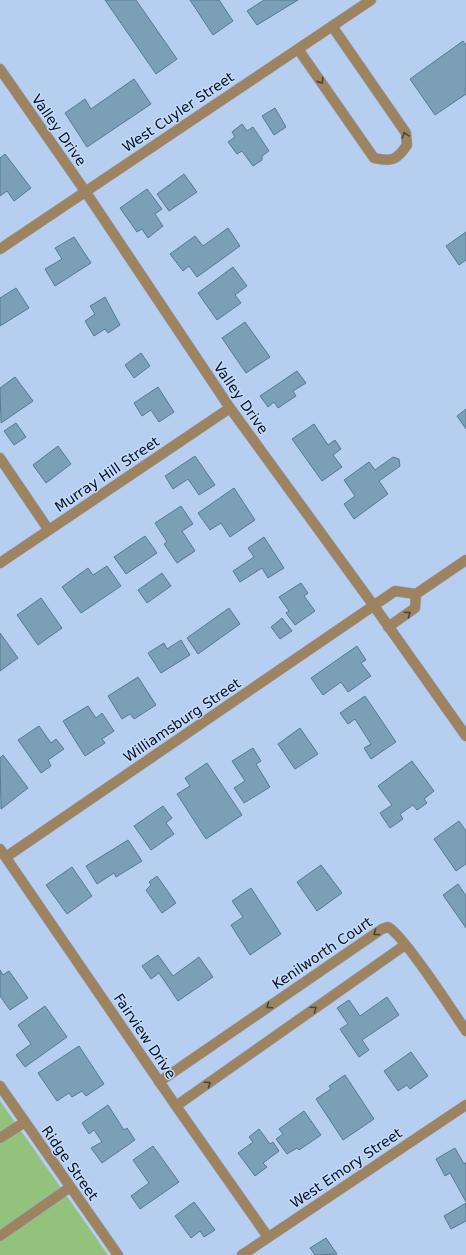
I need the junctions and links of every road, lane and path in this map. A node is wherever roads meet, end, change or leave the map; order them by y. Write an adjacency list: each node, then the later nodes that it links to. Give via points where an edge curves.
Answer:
1 (372, 0): 2 (street, West Cuyler Street)
2 (332, 26): 3 (street, West Cuyler Street); 3 (street, one-way to 2, via 374,158 387,161 399,156 407,145 406,133)
3 (298, 49): 5 (street, West Cuyler Street)
4 (0, 69): 5 (street, Valley Drive)
5 (85, 191): 6 (street, West Cuyler Street); 7 (street, Valley Drive)
6 (0, 249)
7 (230, 408): 9 (street, Murray Hill Street); 13 (street, Valley Drive)
8 (0, 458): 9 (street)
9 (48, 529): 11 (street, Murray Hill Street)
10 (466, 560): 12 (street)
11 (0, 563)
12 (416, 594): 13 (street, Williamsburg Street, via 395,591); 14 (street, one-way to 12, via 415,608)
13 (374, 606): 14 (street, Valley Drive); 16 (street, Williamsburg Street)
14 (388, 627): 15 (street, Valley Drive)
15 (466, 736)
16 (3, 853): 19 (street, Fairview Drive)
17 (405, 945): 18 (street); 19 (street, Kenilworth Court, one-way to 19, via 393,929 382,929); 22 (street, one-way to 17)
18 (466, 1031)
19 (159, 1082): 22 (street, Fairview Drive)
20 (0, 1086): 23 (street, Ridge Street)
21 (466, 1105): 27 (street, West Emory Street)
22 (176, 1106): 27 (street, Fairview Drive)
23 (25, 1122): 24 (street); 25 (street, Ridge Street)
24 (0, 1138)
25 (69, 1188): 26 (street); 28 (street, Ridge Street)
26 (0, 1236)
27 (268, 1237): 29 (street, West Emory Street)
28 (118, 1255)
29 (242, 1255)

